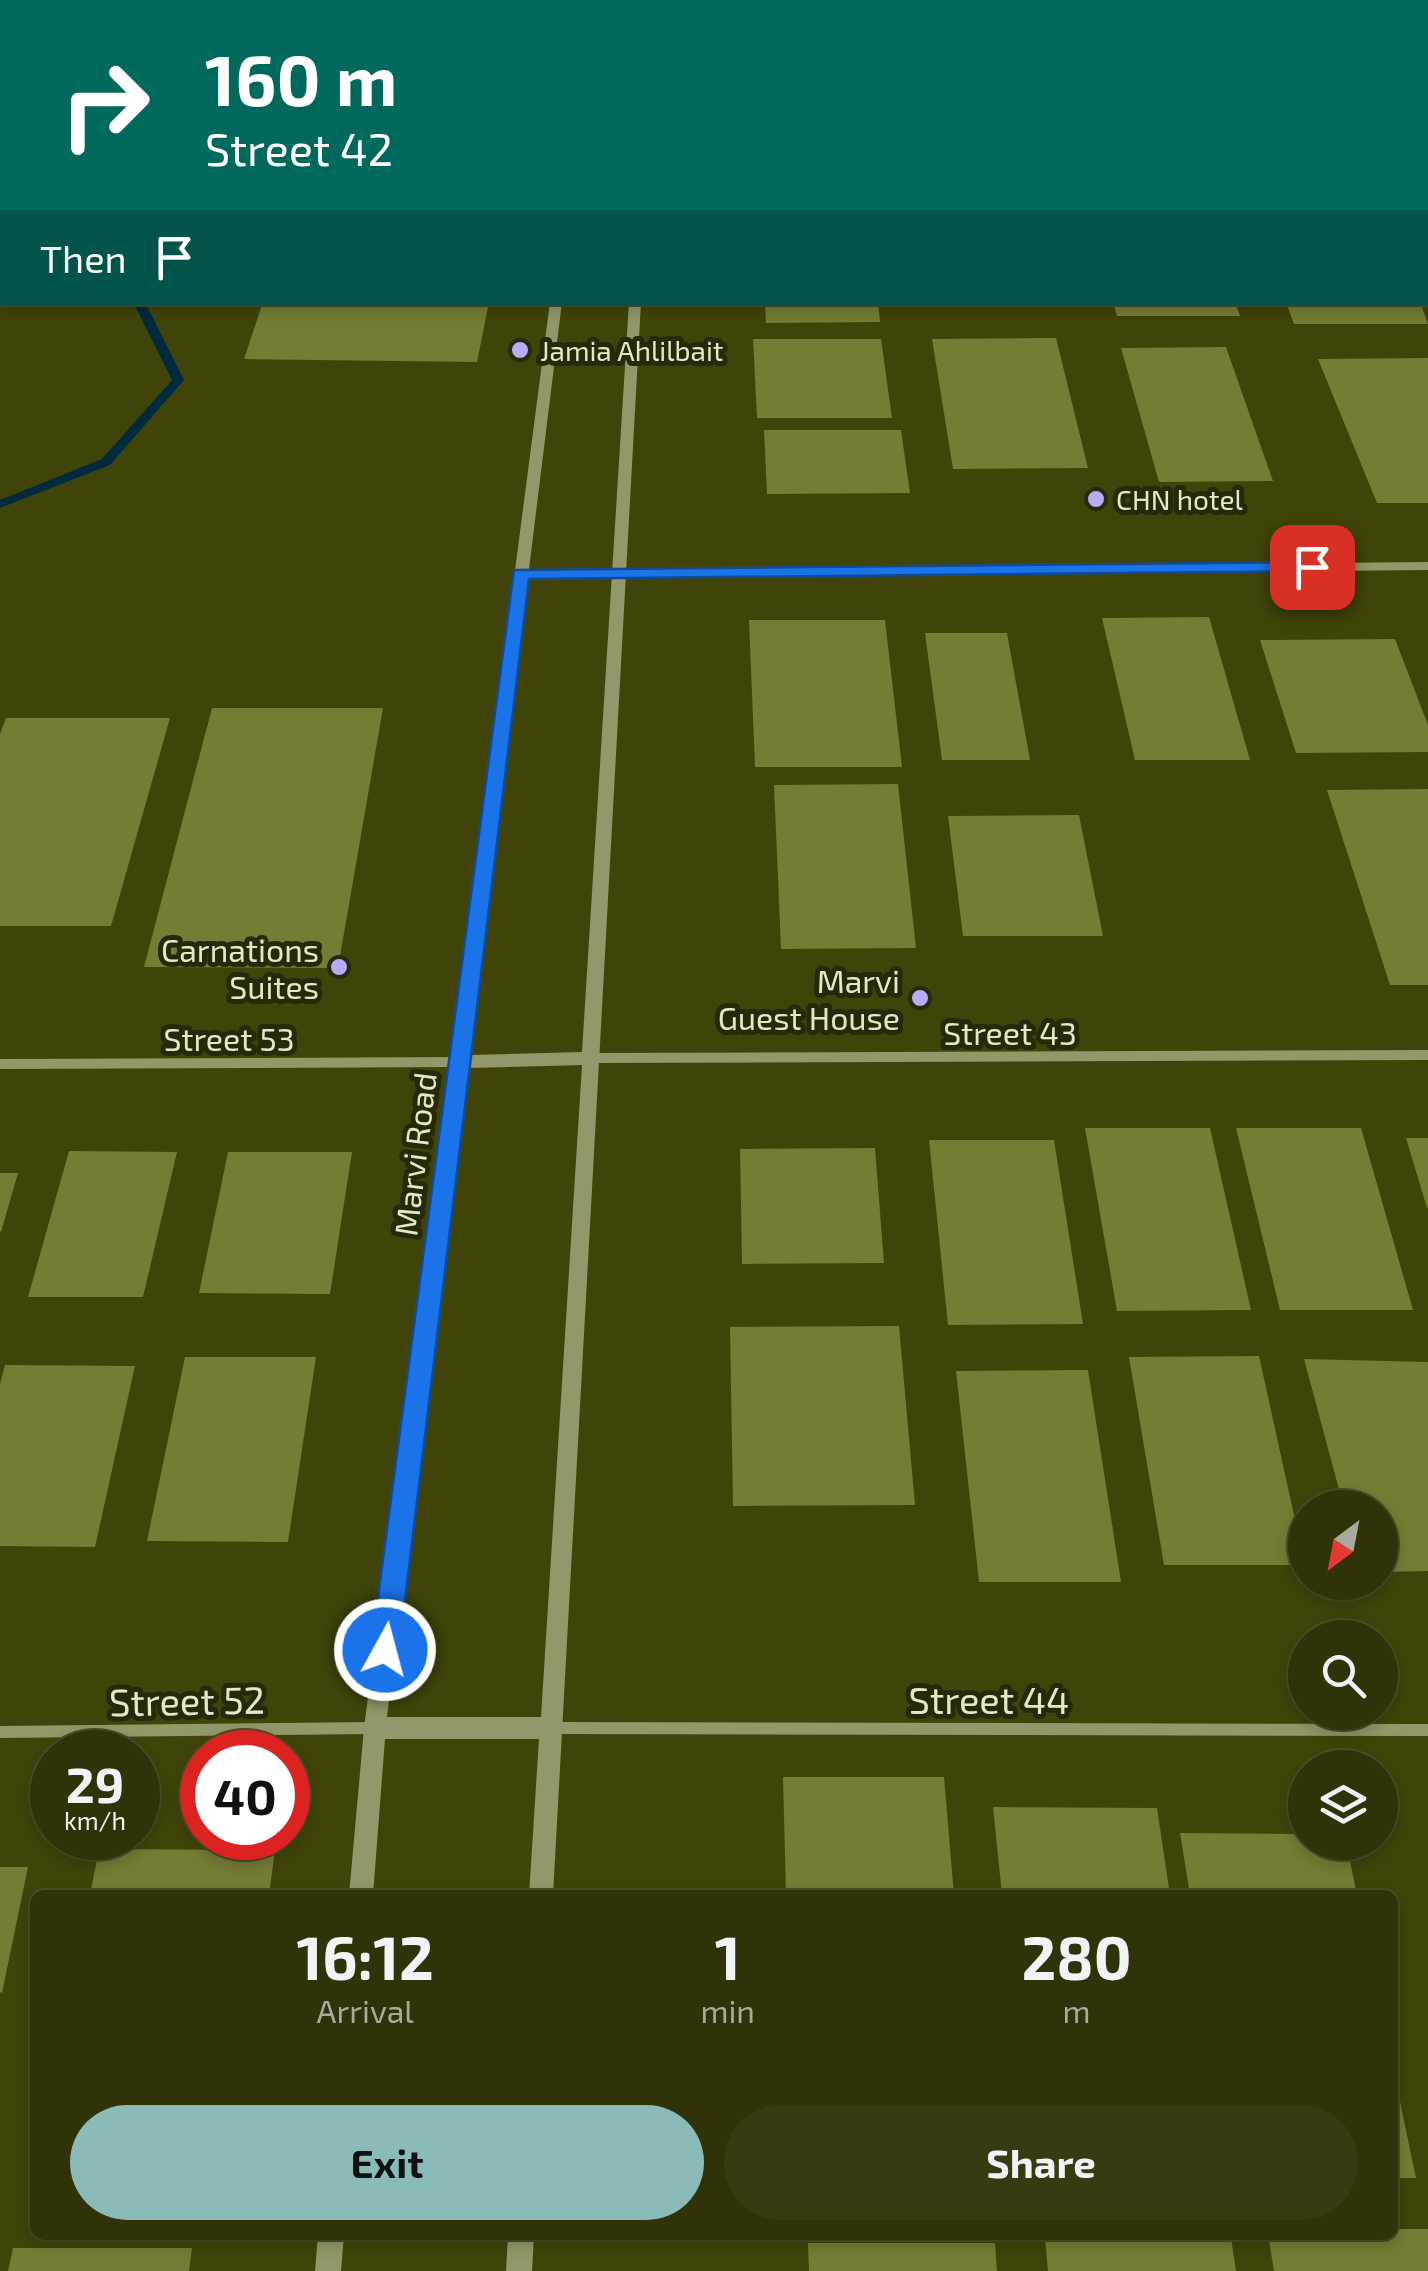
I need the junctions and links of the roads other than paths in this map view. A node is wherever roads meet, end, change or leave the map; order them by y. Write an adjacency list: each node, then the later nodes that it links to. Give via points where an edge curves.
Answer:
1 (556, 305): 5 (street, Marvi Road)
2 (635, 305): 4 (street)
3 (1428, 566): 4 (street)
4 (619, 572): 5 (street); 7 (street)
5 (520, 574): 8 (street, Marvi Road)
6 (1428, 1055): 7 (street, Street 43)
7 (592, 1058): 8 (street); 11 (street)
8 (458, 1062): 9 (street, Street 53); 10 (street, Marvi Road)
9 (0, 1064)
10 (375, 1728): 11 (street); 13 (street, Street 52); 14 (street, Marvi Road)
11 (550, 1728): 12 (street, Street 44); 15 (street)
12 (1428, 1730)
13 (0, 1732)
14 (361, 1890)
15 (541, 1890)
16 (331, 2240): 18 (street)
17 (522, 2240): 19 (street)
18 (328, 2271)
19 (519, 2271)

